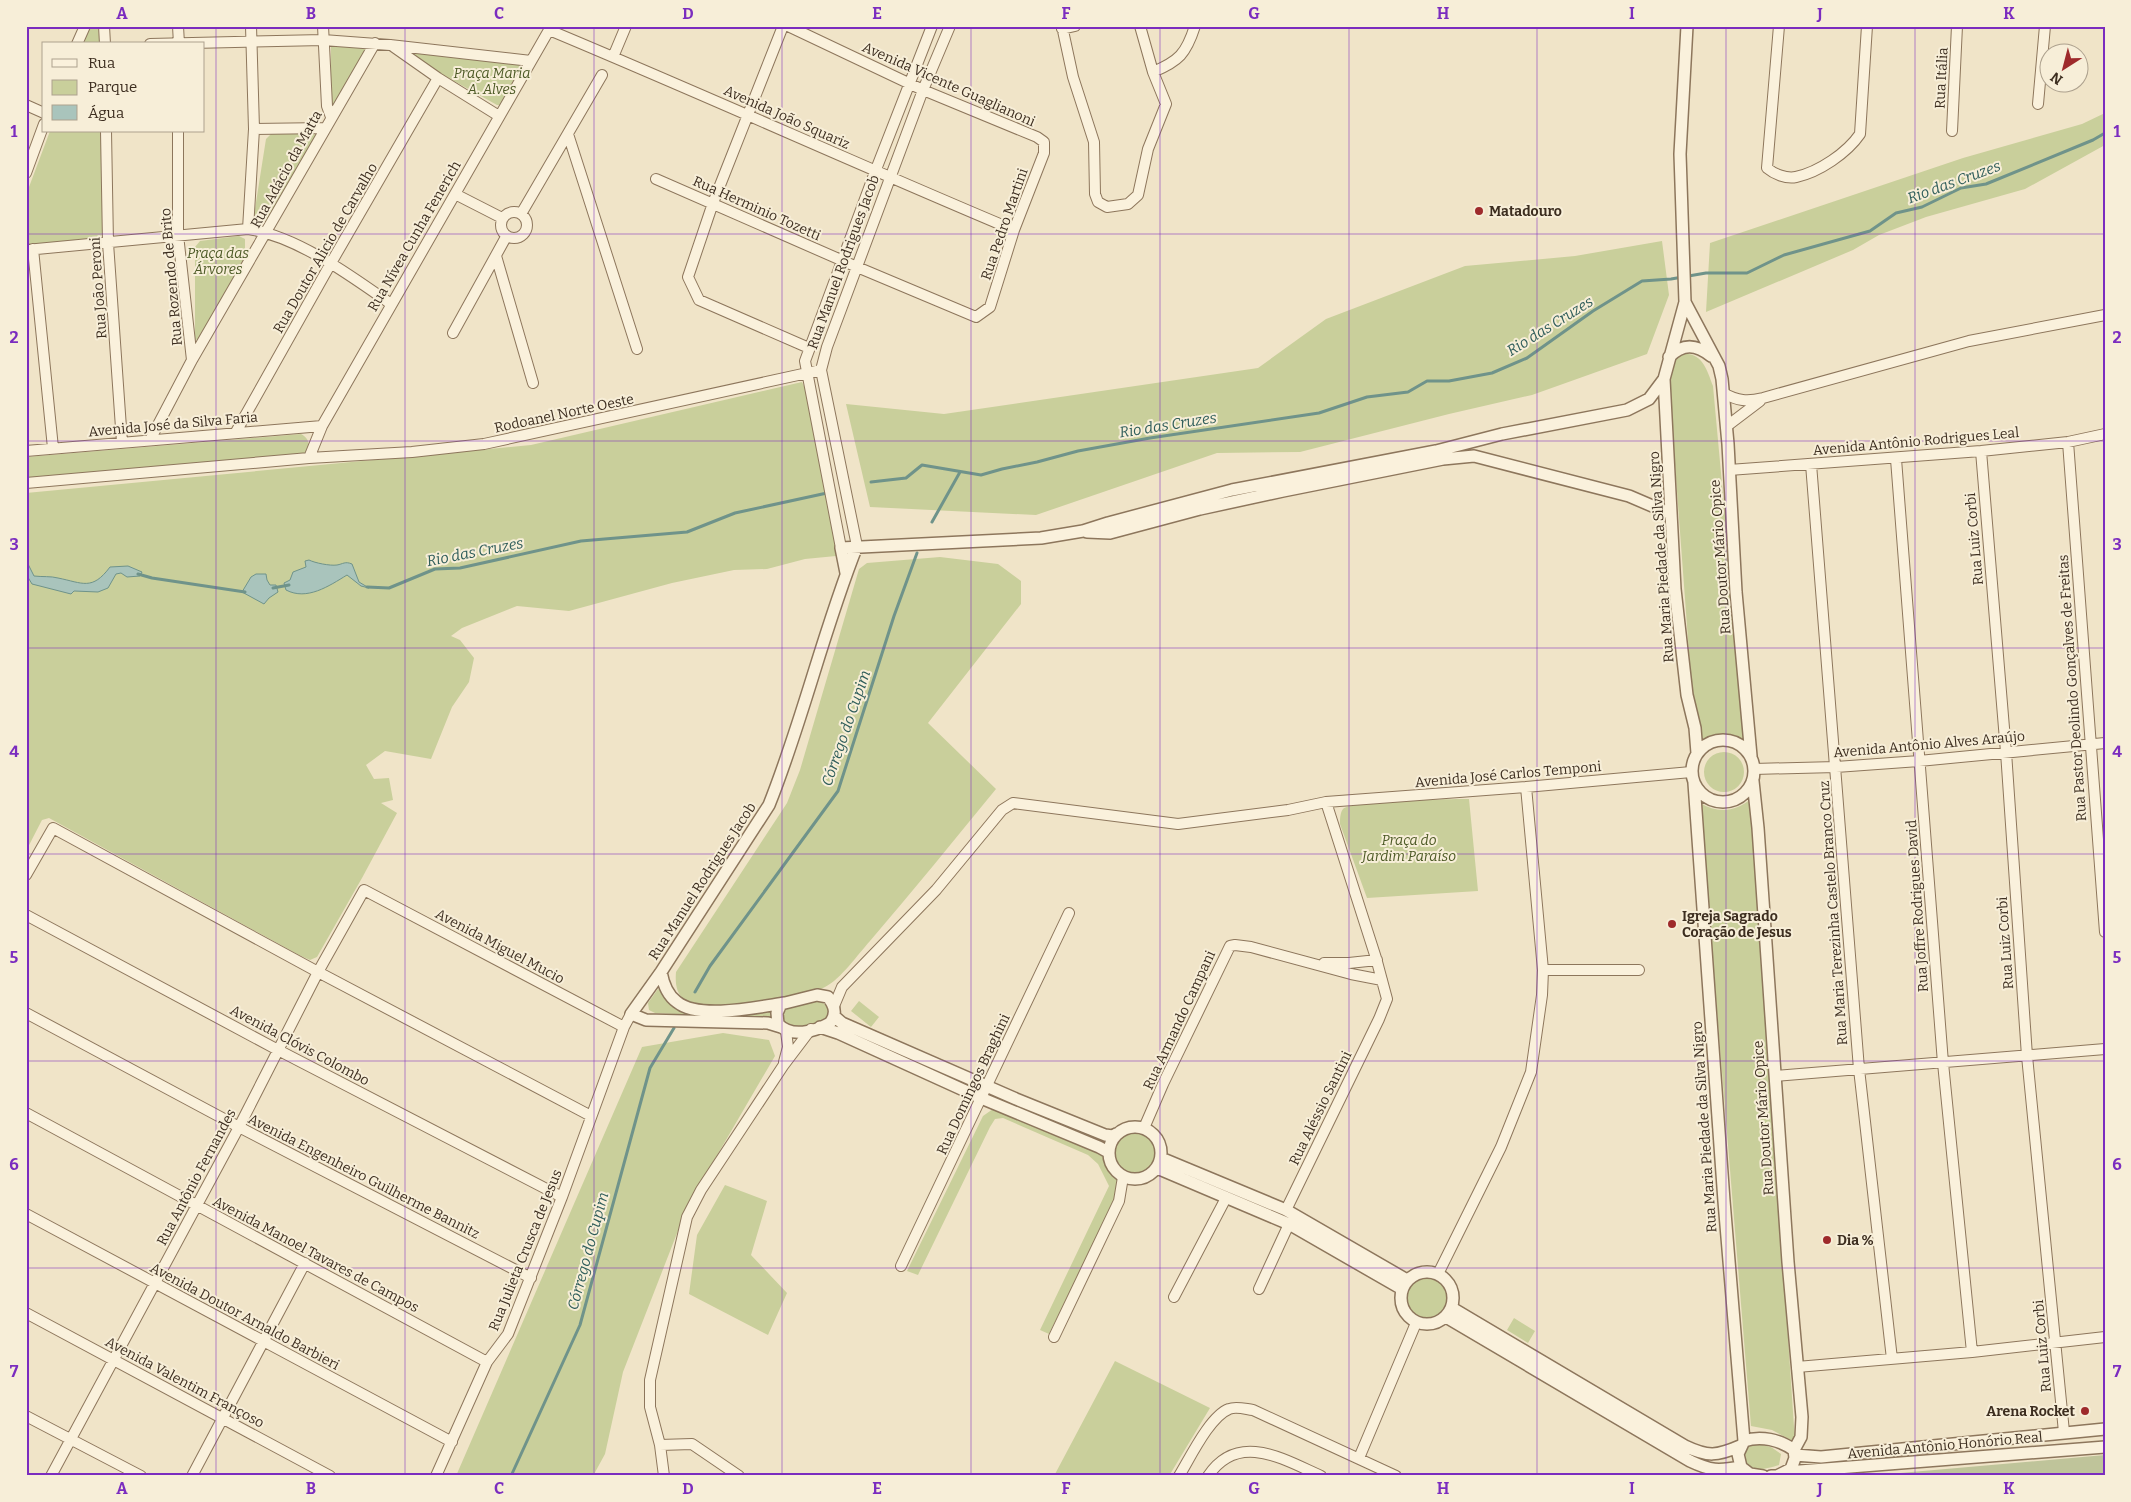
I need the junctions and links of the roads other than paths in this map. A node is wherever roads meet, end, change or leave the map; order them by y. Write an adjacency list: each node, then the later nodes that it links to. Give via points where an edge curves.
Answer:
1 (85, 26): 22 (street)
2 (104, 26): 23 (street)
3 (178, 26): 24 (street)
4 (251, 26): 26 (street)
5 (323, 26): 21 (street)
6 (626, 26): 29 (street)
7 (783, 26): 39 (street)
8 (788, 26): 34 (street, Avenida Vicente Guaglianoni)
9 (932, 26): 34 (street, Rua Manuel Rodrigues Jacob)
10 (950, 26): 35 (street, Rua Manuel Rodrigues Jacob)
11 (1075, 26): 19 (street)
12 (1140, 26): 31 (street)
13 (1195, 26): 31 (street, via 1178,59)
14 (1687, 26): 69 (street, via 1680,154)
15 (1779, 26): 16 (street, via 1767,168 1775,174 1794,178 1822,167 1855,142 1860,134)
16 (1867, 26)
17 (1957, 26): 45 (street, Rua Itália)
18 (2046, 26): 36 (street)
19 (1062, 28): 31 (street, via 1073,77 1094,142 1095,194 1098,202 1107,208 1128,204 1141,188 1148,149 1166,104)
20 (549, 30): 29 (street, Avenida João Squariz); 30 (street, Rua Nívea Cunha Fenerich)
21 (323, 40): 26 (street); 27 (street); 41 (street, via 327,106)
22 (78, 42)
23 (105, 42)
24 (179, 42)
25 (205, 43): 26 (street)
26 (252, 43): 44 (street)
27 (375, 43): 28 (street); 41 (street, Rua Adácio da Matta)
28 (390, 45): 30 (street); 33 (street)
29 (613, 57): 39 (street, Avenida João Squariz)
30 (531, 61): 40 (street, Rua Nívea Cunha Fenerich)
31 (1153, 72)
32 (602, 75): 48 (street)
33 (438, 78): 40 (street); 67 (street, Rua Doutor Alicio de Carvalho)
34 (908, 83): 35 (street, Avenida Vicente Guaglianoni); 50 (street, Rua Manuel Rodrigues Jacob)
35 (923, 90): 49 (street, Avenida Vicente Guaglianoni); 53 (street, Rua Manuel Rodrigues Jacob)
36 (2038, 104)
37 (26, 105): 38 (street)
38 (42, 112)
39 (749, 114): 50 (street, Avenida João Squariz); 55 (street)
40 (499, 116): 54 (street, Rua Nívea Cunha Fenerich)
41 (331, 117): 42 (street, Rua Adácio da Matta)
42 (326, 128): 44 (street); 60 (street, Rua Adácio da Matta)
43 (42, 129): 51 (street)
44 (254, 129): 58 (street)
45 (1952, 131)
46 (106, 132): 63 (street, Rua João Peroni)
47 (178, 132): 61 (street, Rua Rozendo de Brito)
48 (568, 134): 56 (street); 75 (street)
49 (1044, 142): 59 (street, Rua Pedro Martini, via 1044,153)
50 (875, 172): 53 (street, Avenida João Squariz); 66 (street, Rua Manuel Rodrigues Jacob)
51 (26, 173)
52 (656, 178): 55 (street, Rua Herminio Tozetti)
53 (890, 178): 59 (street, Avenida João Squariz); 68 (street, Rua Manuel Rodrigues Jacob)
54 (454, 194): 57 (street); 70 (street, Rua Nívea Cunha Fenerich)
55 (713, 203): 66 (street, Rua Herminio Tozetti); 74 (street, via 688,277 699,300)
56 (521, 214): 57 (street, via 511,212); 62 (street, via 527,222 525,233 517,239)
57 (502, 218): 62 (street, via 500,228)
58 (248, 229): 60 (street); 61 (street)
59 (1014, 230): 71 (street, Rua Pedro Martini, via 990,307)
60 (267, 231): 67 (street); 78 (street, Rua Adácio da Matta)
61 (178, 235): 63 (street); 78 (street, Rua Rozendo de Brito)
62 (506, 237): 65 (street)
63 (108, 243): 64 (street); 90 (street, Rua João Peroni)
64 (30, 249): 92 (street)
65 (496, 256): 73 (street); 82 (street)
66 (842, 260): 68 (street, Rua Herminio Tozetti); 74 (street, Rua Manuel Rodrigues Jacob)
67 (331, 263): 70 (street); 87 (street, Rua Doutor Alicio de Carvalho)
68 (857, 267): 71 (street, Rua Herminio Tozetti, via 976,317); 79 (street, Rua Manuel Rodrigues Jacob)
69 (1686, 296): 76 (street, Rua Doutor Mário Opice); 77 (street, Rua Maria Piedade da Silva Nigro)
70 (391, 304): 85 (street, Rua Nívea Cunha Fenerich)
71 (984, 312)
72 (2105, 315): 84 (street, via 1969,341)
73 (453, 333)
74 (809, 348): 80 (street, Rua Manuel Rodrigues Jacob)
75 (637, 349)
76 (1713, 357): 77 (street, via 1696,346 1688,346 1677,349); 83 (street, Rua Doutor Mário Opice, via 1719,366)
77 (1669, 358): 81 (street, Rua Maria Piedade da Silva Nigro)
78 (192, 360): 89 (street, Rua Adácio da Matta)
79 (821, 370): 80 (street, Rodoanel Norte Oeste); 102 (street, Rua Manuel Rodrigues Jacob)
80 (806, 372): 95 (street, Rodoanel Norte Oeste, via 484,444); 103 (street, Rua Manuel Rodrigues Jacob)
81 (1664, 379): 100 (street, Rua Maria Piedade da Silva Nigro); 101 (street, via 1649,399 1627,410 1232,490)
82 (533, 383)
83 (1723, 393): 84 (street, via 1738,400); 86 (street, Rua Doutor Mário Opice)
84 (1763, 398): 86 (street)
85 (322, 426): 87 (street, Avenida José da Silva Faria); 95 (street, Rua Nívea Cunha Fenerich)
86 (1727, 426): 98 (street, Rua Doutor Mário Opice)
87 (236, 432): 89 (street, Avenida José da Silva Faria)
88 (2105, 434): 91 (street, Avenida Antônio Rodrigues Leal)
89 (150, 440): 90 (street, Avenida José da Silva Faria)
90 (122, 442): 92 (street, Avenida José da Silva Faria)
91 (2068, 442): 94 (street, Avenida Antônio Rodrigues Leal); 105 (street, Rua Pastor Deolindo Gonçalves de Freitas)
92 (53, 448): 93 (street, Avenida José da Silva Faria)
93 (26, 450)
94 (1981, 451): 96 (street, Avenida Antônio Rodrigues Leal); 107 (street, Rua Luiz Corbi)
95 (309, 458): 99 (street, Rodoanel Norte Oeste)
96 (1896, 459): 97 (street, Avenida Antônio Rodrigues Leal); 110 (street, Rua Joffre Rodrigues David)
97 (1811, 464): 98 (street, Avenida Antônio Rodrigues Leal); 111 (street, Rua Maria Terezinha Castelo Branco Cruz)
98 (1729, 470): 109 (street, Rua Doutor Mário Opice)
99 (26, 483)
100 (1670, 514): 101 (street, via 1629,496 1474,456 1443,459 1246,499 1110,533); 108 (street, Rua Maria Piedade da Silva Nigro, via 1677,607)
101 (1083, 531): 102 (street, via 1041,538)
102 (856, 546): 103 (street); 104 (street, Rua Manuel Rodrigues Jacob)
103 (841, 548): 104 (street, Rua Manuel Rodrigues Jacob)
104 (846, 573): 127 (street, Rua Manuel Rodrigues Jacob, via 769,805)
105 (2090, 743): 106 (street, Avenida Antônio Alves Araújo); 107 (street, Avenida Antônio Alves Araújo); 121 (street, Rua Pastor Deolindo Gonçalves de Freitas)
106 (2105, 743)
107 (2006, 752): 110 (street, Avenida Antônio Alves Araújo); 140 (street, Rua Luiz Corbi)
108 (1697, 754): 109 (street, via 1708,743 1720,739 1733,741); 113 (street, via 1693,761)
109 (1751, 756): 112 (street)
110 (1919, 760): 111 (street, Avenida Antônio Alves Araújo); 141 (street, Rua Joffre Rodrigues David)
111 (1836, 767): 112 (street, Avenida Antônio Alves Araújo); 143 (street, Rua Maria Terezinha Castelo Branco Cruz)
112 (1754, 769): 114 (street)
113 (1693, 777): 114 (street, via 1702,794 1725,802 1737,799); 115 (street, Avenida José Carlos Temponi); 187 (street, Rua Maria Piedade da Silva Nigro)
114 (1753, 781): 144 (street, Rua Doutor Mário Opice)
115 (1526, 787): 116 (street, Avenida José Carlos Temponi); 124 (street)
116 (1326, 802): 122 (street, Rua Aléssio Santini); 129 (street, Avenida José Carlos Temponi, via 1178,824 1013,803 1002,810 936,890)
117 (26, 875): 126 (street, via 53,828)
118 (364, 890): 126 (street, Rua Antônio Fernandes); 135 (street, Avenida Miguel Mucio)
119 (1069, 913): 145 (street, Rua Domingos Braghini)
120 (26, 915): 139 (street, Avenida Clóvis Colombo)
121 (2105, 932)
122 (1377, 960): 123 (street, Rua Armando Campani); 128 (street, Rua Aléssio Santini)
123 (1313, 963): 128 (street, Rua Armando Campani); 150 (street, Rua Armando Campani, via 1251,947 1230,946)
124 (1543, 970): 125 (street); 163 (street, via 1531,1072 1501,1147)
125 (1639, 970)
126 (318, 972): 139 (street, Rua Antônio Fernandes); 148 (street)
127 (661, 972): 131 (street, via 663,982 675,1001 692,1009 743,1011); 134 (street, Rua Manuel Rodrigues Jacob)
128 (1382, 980): 158 (street, Rua Aléssio Santini, via 1387,999 1379,1020)
129 (842, 987): 130 (street); 132 (street)
130 (817, 995): 131 (street); 132 (street, via 828,998)
131 (785, 1003): 137 (street, via 776,1013 778,1024)
132 (834, 1011): 136 (street, via 830,1023); 145 (street, via 842,1023)
133 (26, 1013): 149 (street, Avenida Engenheiro Guilherme Bannitz)
134 (631, 1014): 135 (street, Rua Manuel Rodrigues Jacob); 137 (street, via 646,1020 768,1022)
135 (624, 1027): 148 (street, Rua Julieta Crusca de Jesus)
136 (816, 1028): 137 (street, via 798,1032); 142 (street); 146 (street, via 838,1033)
137 (784, 1029): 142 (street, via 788,1047)
138 (2105, 1049): 140 (street)
139 (278, 1050): 149 (street, Rua Antônio Fernandes); 155 (street, Avenida Clóvis Colombo)
140 (2027, 1056): 141 (street); 175 (street, Rua Luiz Corbi)
141 (1943, 1063): 143 (street); 176 (street, Rua Joffre Rodrigues David)
142 (783, 1066): 188 (street, via 700,1190 687,1218 650,1380 650,1408)
143 (1859, 1069): 144 (street); 177 (street, Rua Maria Terezinha Castelo Branco Cruz)
144 (1776, 1076): 180 (street, Rua Doutor Mário Opice)
145 (987, 1086): 146 (street, Rua Domingos Braghini); 151 (street, via 1105,1135)
146 (981, 1098): 152 (street); 162 (street, Rua Domingos Braghini)
147 (26, 1113): 157 (street, Avenida Manoel Tavares de Campos)
148 (591, 1116): 155 (street, Rua Julieta Crusca de Jesus)
149 (239, 1127): 157 (street, Rua Antônio Fernandes); 164 (street, Avenida Engenheiro Guilherme Bannitz)
150 (1144, 1128): 151 (street, via 1125,1128); 153 (street, via 1158,1141)
151 (1116, 1134): 152 (street)
152 (1108, 1152): 154 (street, via 1115,1171)
153 (1159, 1163): 154 (street, via 1150,1175 1142,1179); 156 (street); 158 (street)
154 (1123, 1177): 172 (street, via 1119,1201)
155 (562, 1197): 164 (street, Rua Julieta Crusca de Jesus)
156 (1226, 1198): 160 (street); 168 (street)
157 (196, 1206): 161 (street, Avenida Manoel Tavares de Campos); 165 (street, Rua Antônio Fernandes)
158 (1286, 1210): 166 (street)
159 (26, 1214): 165 (street, Avenida Doutor Arnaldo Barbieri)
160 (1289, 1224): 166 (street); 167 (street)
161 (305, 1264): 174 (street); 179 (street, Avenida Manoel Tavares de Campos)
162 (901, 1266)
163 (1438, 1274): 166 (street, via 1416,1274); 169 (street, via 1451,1288 1453,1298)
164 (531, 1278): 179 (street, Rua Julieta Crusca de Jesus, via 508,1334)
165 (154, 1284): 174 (street, Avenida Doutor Arnaldo Barbieri); 178 (street, Rua Antônio Fernandes)
166 (1404, 1284): 171 (street, via 1400,1299 1402,1309)
167 (1259, 1289)
168 (1174, 1297)
169 (1449, 1312): 171 (street, via 1432,1324); 187 (street, Avenida Antônio Honório Real, via 1701,1453 1722,1454); 193 (street, via 1690,1461 1706,1469)
170 (26, 1313): 178 (street, Avenida Valentim Françoso)
171 (1416, 1323): 191 (street)
172 (1054, 1337)
173 (2105, 1337): 175 (street)
174 (264, 1341): 182 (street); 186 (street, Avenida Doutor Arnaldo Barbieri)
175 (2056, 1342): 176 (street); 184 (street, Rua Luiz Corbi)
176 (1972, 1352): 177 (street)
177 (1892, 1359): 180 (street)
178 (114, 1360): 182 (street, Avenida Valentim Françoso); 185 (street, Rua Antônio Fernandes)
179 (487, 1362): 186 (street, Rua Julieta Crusca de Jesus)
180 (1797, 1367): 190 (street, Rua Doutor Mário Opice, via 1802,1437)
181 (26, 1416): 185 (street)
182 (223, 1418): 197 (street); 198 (street, Avenida Valentim Françoso)
183 (2105, 1429): 184 (street, Avenida Antônio Honório Real)
184 (2064, 1432): 190 (street, Avenida Antônio Honório Real, via 1821,1457)
185 (70, 1440): 195 (street, Rua Antônio Fernandes); 196 (street)
186 (452, 1442): 199 (street, Rua Julieta Crusca de Jesus)
187 (1742, 1443): 190 (street, Avenida Antônio Honório Real, via 1757,1438 1768,1439); 193 (street, Rua Maria Piedade da Silva Nigro, via 1738,1454)
188 (660, 1445): 200 (street); 201 (street, via 692,1444)
189 (2105, 1447): 194 (street, Avenida Antônio Honório Real)
190 (1794, 1452): 194 (street, Rua Doutor Mário Opice, via 1794,1464)
191 (1359, 1458): 202 (street, via 1253,1410 1230,1408 1216,1418); 205 (street)
192 (1301, 1471): 203 (street, via 1256,1451 1230,1455); 204 (street)
193 (1742, 1471): 206 (street)
194 (1780, 1474): 207 (street, Avenida Antônio Honório Real)
195 (51, 1476)
196 (141, 1476)
197 (192, 1476)
198 (330, 1476)
199 (436, 1476)
200 (664, 1476)
201 (740, 1476)
202 (1179, 1476)
203 (1208, 1476)
204 (1320, 1476)
205 (1396, 1476)
206 (1763, 1476)
207 (1771, 1476)

